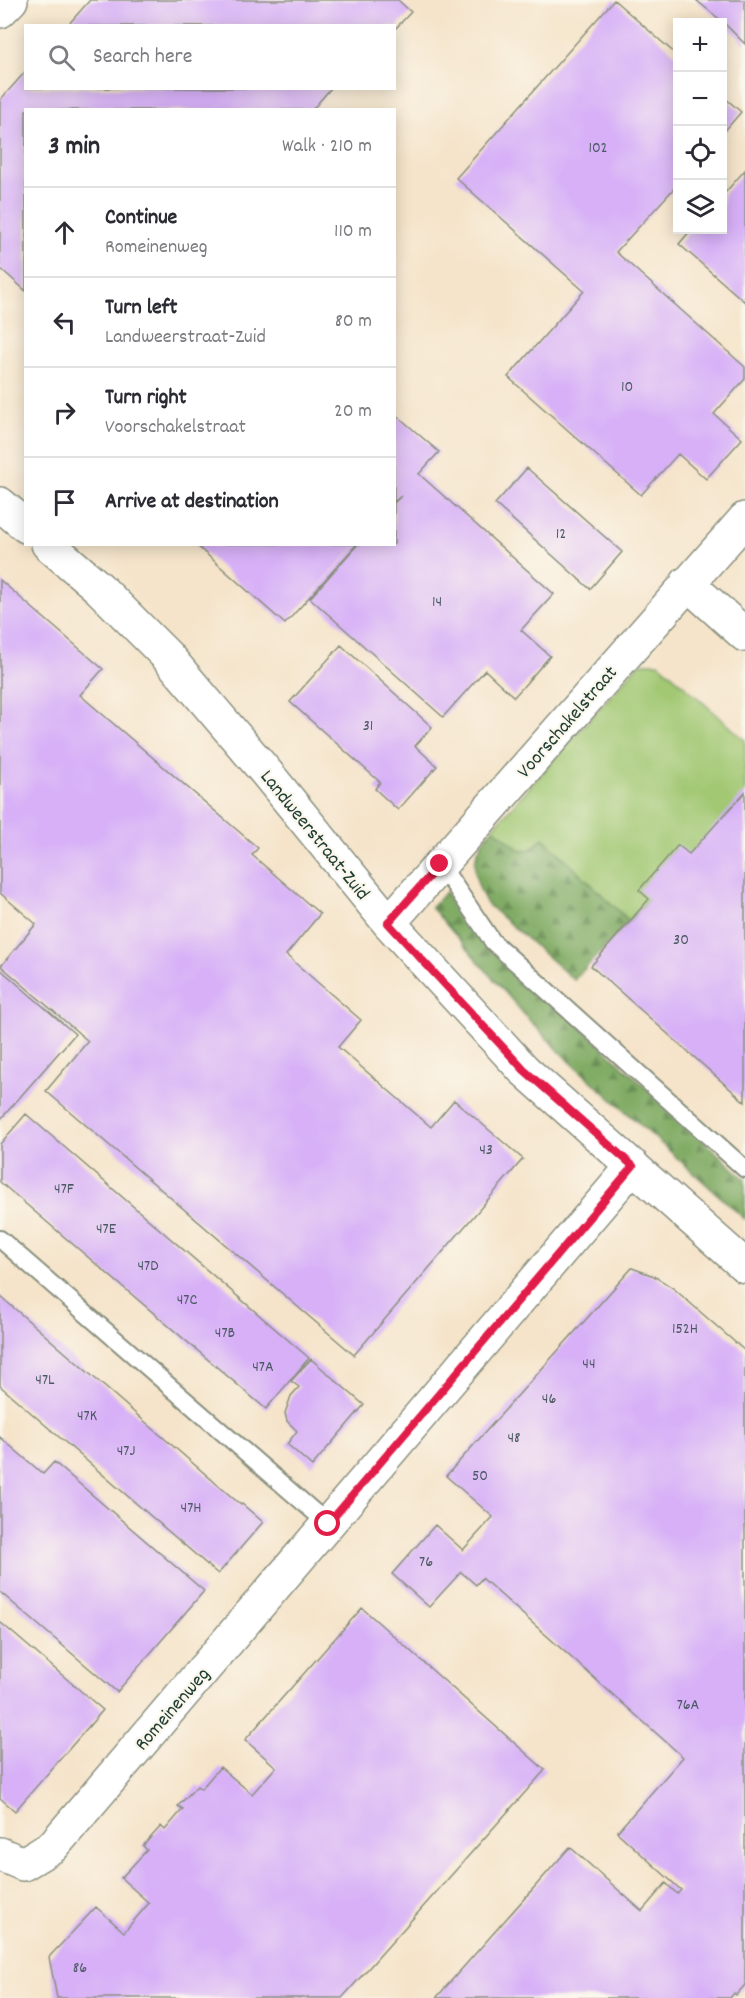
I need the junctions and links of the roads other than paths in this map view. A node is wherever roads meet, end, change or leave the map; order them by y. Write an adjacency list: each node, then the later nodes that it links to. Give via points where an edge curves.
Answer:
1 (10, 0): 2 (street)
2 (0, 11)
3 (0, 504): 5 (street)
4 (745, 519): 7 (street, Voorschakelstraat)
5 (24, 524)
6 (50, 546): 10 (street, Landweerstraat-Zuid, via 167,656)
7 (687, 583): 8 (street); 9 (street, Voorschakelstraat)
8 (745, 634)
9 (440, 864): 10 (street, Voorschakelstraat); 12 (lane, via 493,942)
10 (388, 923): 11 (street, Landweerstraat-Zuid, via 524,1070)
11 (633, 1166): 14 (street, Landweerstraat-Zuid); 15 (street, Romeinenweg)
12 (745, 1169)
13 (0, 1239): 15 (lane)
14 (745, 1266)
15 (328, 1524): 16 (street, Romeinenweg, via 53,1846 23,1864)
16 (0, 1854)

